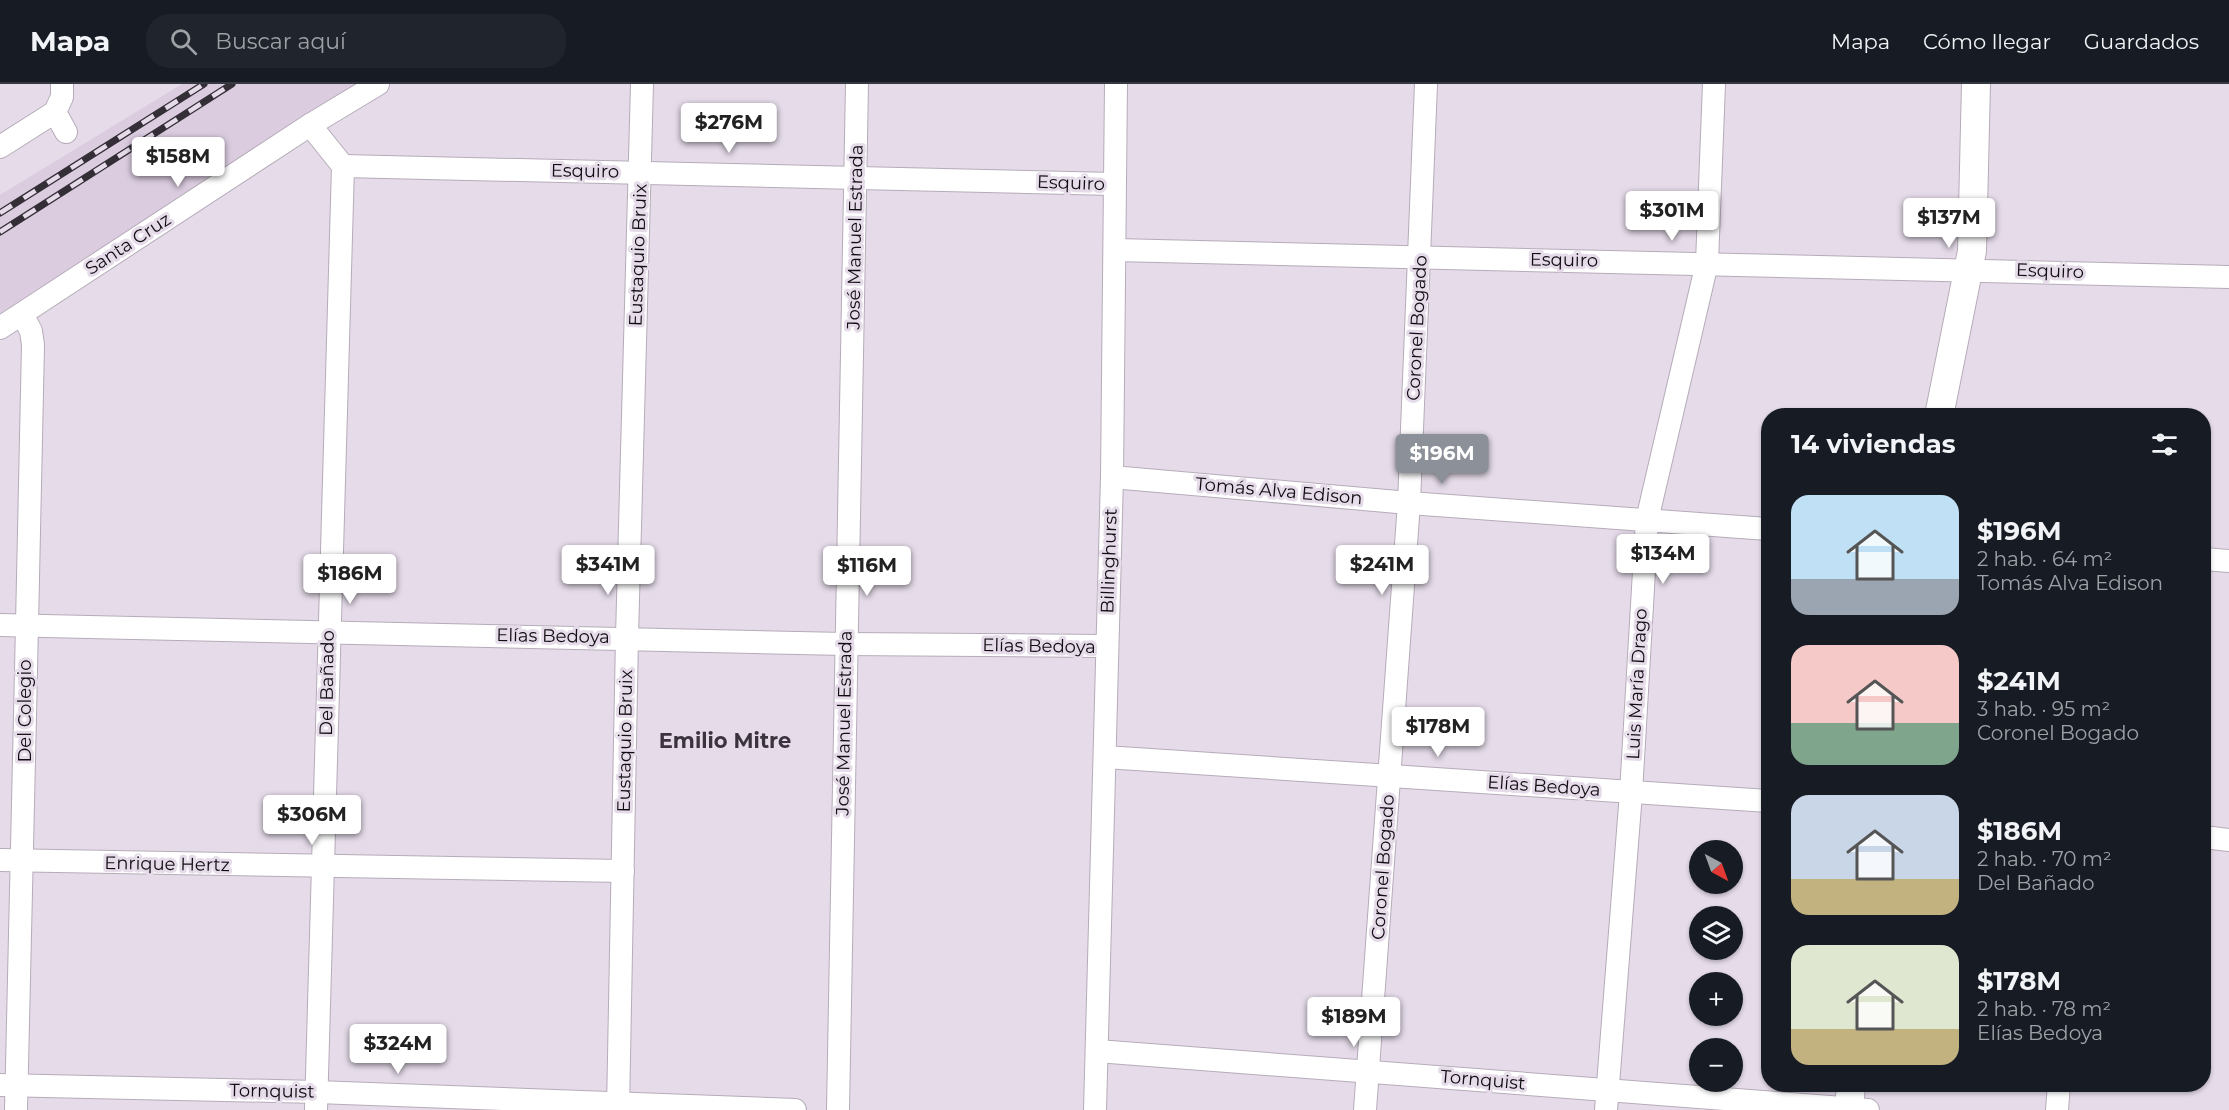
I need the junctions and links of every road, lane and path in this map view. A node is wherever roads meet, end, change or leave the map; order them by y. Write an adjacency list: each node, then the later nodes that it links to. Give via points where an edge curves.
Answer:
1 (62, 84): 9 (street, via 62,97)
2 (378, 84): 10 (street, Santa Cruz)
3 (642, 84): 14 (street, Eustaquio Bruix)
4 (857, 84): 15 (street, José Manuel Estrada)
5 (1116, 84): 16 (street, Billinghurst)
6 (1426, 84): 18 (street, Coronel Bogado)
7 (1714, 84): 19 (street, Luis María Drago)
8 (1976, 84): 20 (street)
9 (55, 112): 11 (street); 12 (street)
10 (310, 125): 13 (street); 22 (street, Santa Cruz)
11 (66, 132)
12 (0, 147)
13 (343, 166): 14 (street, Esquiro); 33 (street, Del Bañado)
14 (640, 172): 15 (street, Esquiro); 34 (street, Eustaquio Bruix)
15 (856, 177): 16 (street, Esquiro); 35 (street, José Manuel Estrada)
16 (1114, 184): 17 (street, Billinghurst)
17 (1115, 250): 18 (street, Esquiro); 25 (street, Billinghurst)
18 (1420, 257): 19 (street, Esquiro); 26 (street, Coronel Bogado)
19 (1707, 263): 20 (street, Esquiro); 27 (street, Luis María Drago)
20 (1970, 269): 21 (street, Esquiro); 24 (street)
21 (2229, 277)
22 (22, 314): 23 (street, Santa Cruz); 32 (street, Del Colegio, via 33,345)
23 (0, 328)
24 (1941, 408)
25 (1112, 477): 26 (street, Tomás Alva Edison); 36 (street, Billinghurst)
26 (1409, 503): 27 (street, Tomás Alva Edison); 38 (street, Coronel Bogado)
27 (1647, 520): 28 (street, Tomás Alva Edison); 39 (street, Luis María Drago)
28 (1761, 528)
29 (2211, 560): 30 (street)
30 (2229, 561)
31 (0, 625): 32 (street, Elías Bedoya)
32 (25, 625): 33 (street, Elías Bedoya); 44 (street, Del Colegio)
33 (328, 630): 34 (street, Elías Bedoya); 45 (street, Del Bañado)
34 (627, 637): 35 (street, Elías Bedoya); 46 (street, Eustaquio Bruix)
35 (846, 644): 36 (street, Elías Bedoya); 57 (street, José Manuel Estrada)
36 (1106, 646): 37 (street, Billinghurst)
37 (1105, 757): 38 (street, Elías Bedoya); 47 (street, Billinghurst)
38 (1390, 775): 39 (street, Elías Bedoya); 48 (street, Coronel Bogado)
39 (1631, 793): 40 (street, Elías Bedoya); 52 (street, Luis María Drago)
40 (1761, 801)
41 (2211, 838): 42 (street)
42 (2229, 840)
43 (0, 860): 44 (street, Enrique Hertz)
44 (24, 861): 45 (street, Enrique Hertz); 49 (street, Del Colegio)
45 (323, 867): 46 (street, Enrique Hertz); 53 (street, Del Bañado)
46 (623, 871): 54 (street, Eustaquio Bruix)
47 (1097, 1051): 48 (street, Tornquist); 58 (street, Billinghurst)
48 (1368, 1070): 52 (street, Tornquist); 59 (street, Coronel Bogado)
49 (8, 1085): 53 (street, Tornquist); 55 (street, Del Colegio)
50 (1850, 1092): 60 (street)
51 (2058, 1092): 62 (street)
52 (1607, 1100): 60 (street, Tornquist)
53 (317, 1101): 54 (street, Tornquist)
54 (619, 1106): 56 (street, Tornquist)
55 (16, 1110)
56 (795, 1110)
57 (838, 1110)
58 (1095, 1110)
59 (1365, 1110)
60 (1849, 1110): 61 (street, Tornquist)
61 (1868, 1110)
62 (2057, 1110)

